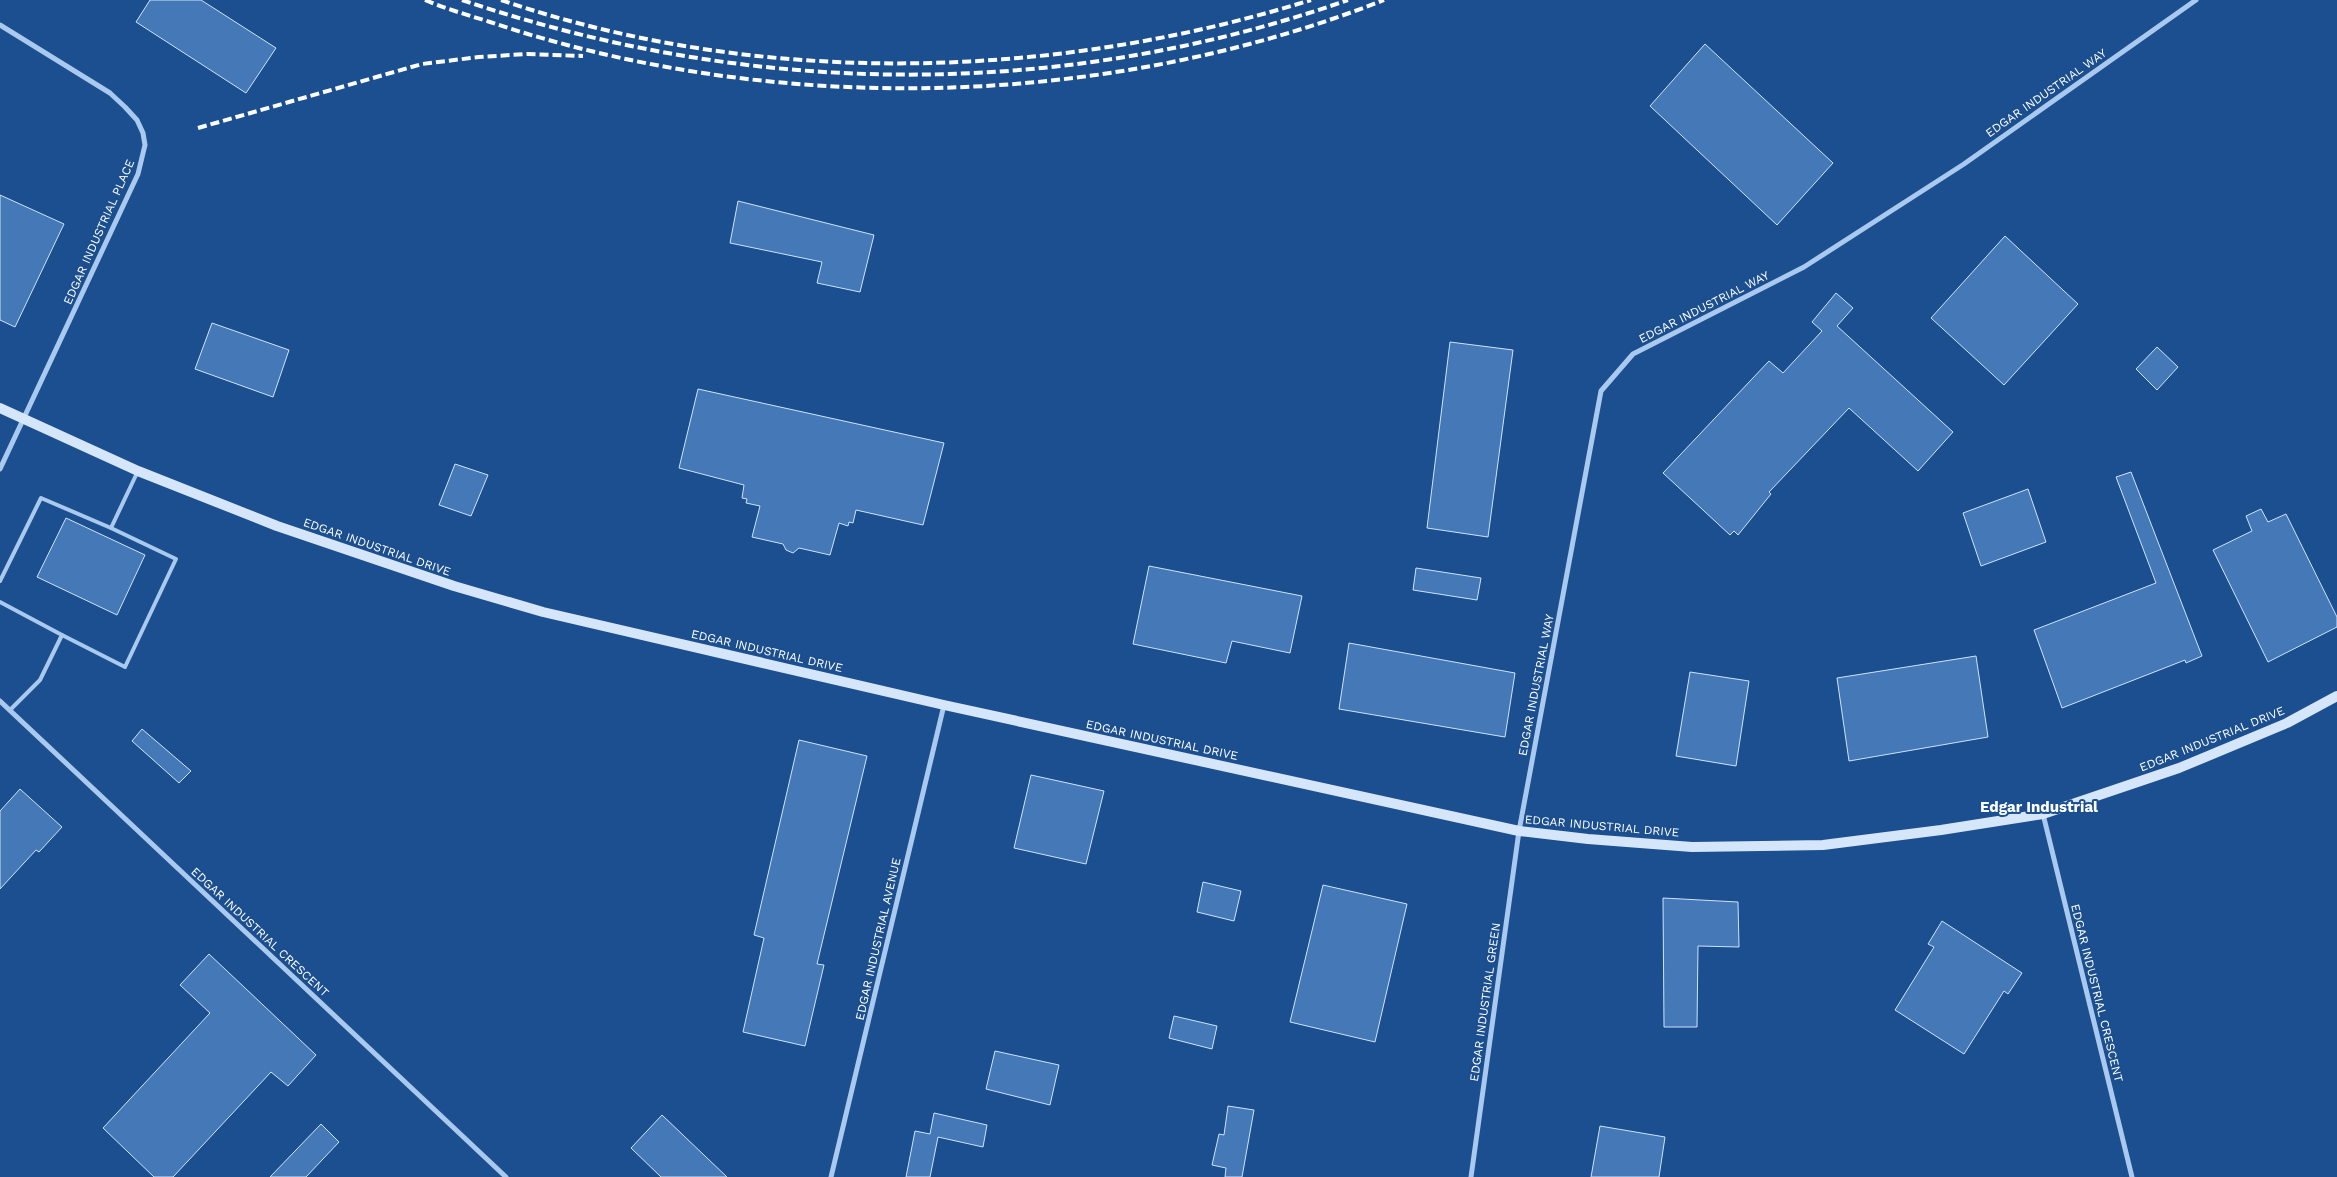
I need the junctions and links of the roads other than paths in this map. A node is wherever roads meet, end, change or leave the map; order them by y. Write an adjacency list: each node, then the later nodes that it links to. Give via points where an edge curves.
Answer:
1 (2196, 0): 16 (street, EDGAR INDUSTRIAL WAY, via 1964,164 1804,267 1633,354 1601,391)
2 (0, 25): 4 (street, EDGAR INDUSTRIAL PLACE, via 110,93 137,120 146,145 138,174)
3 (0, 408): 4 (street, EDGAR INDUSTRIAL DRIVE)
4 (24, 421): 5 (street); 6 (street, EDGAR INDUSTRIAL DRIVE)
5 (0, 469)
6 (138, 471): 7 (lane); 13 (street, EDGAR INDUSTRIAL DRIVE, via 277,526 454,586 543,612)
7 (111, 528): 8 (lane, via 41,498); 10 (lane, via 176,559 125,667)
8 (0, 581)
9 (0, 602): 10 (lane)
10 (62, 635): 14 (lane, via 40,680)
11 (2337, 696): 15 (street, EDGAR INDUSTRIAL DRIVE, via 2287,723 2178,768)
12 (0, 701): 14 (street, EDGAR INDUSTRIAL CRESCENT)
13 (944, 705): 16 (street, EDGAR INDUSTRIAL DRIVE); 18 (street, EDGAR INDUSTRIAL AVENUE)
14 (10, 710): 17 (street, EDGAR INDUSTRIAL CRESCENT)
15 (2043, 814): 16 (street, EDGAR INDUSTRIAL DRIVE, via 1823,845 1692,847); 20 (street, EDGAR INDUSTRIAL CRESCENT)
16 (1519, 830): 19 (street, EDGAR INDUSTRIAL GREEN)
17 (506, 1177)
18 (831, 1177)
19 (1471, 1177)
20 (2132, 1177)

